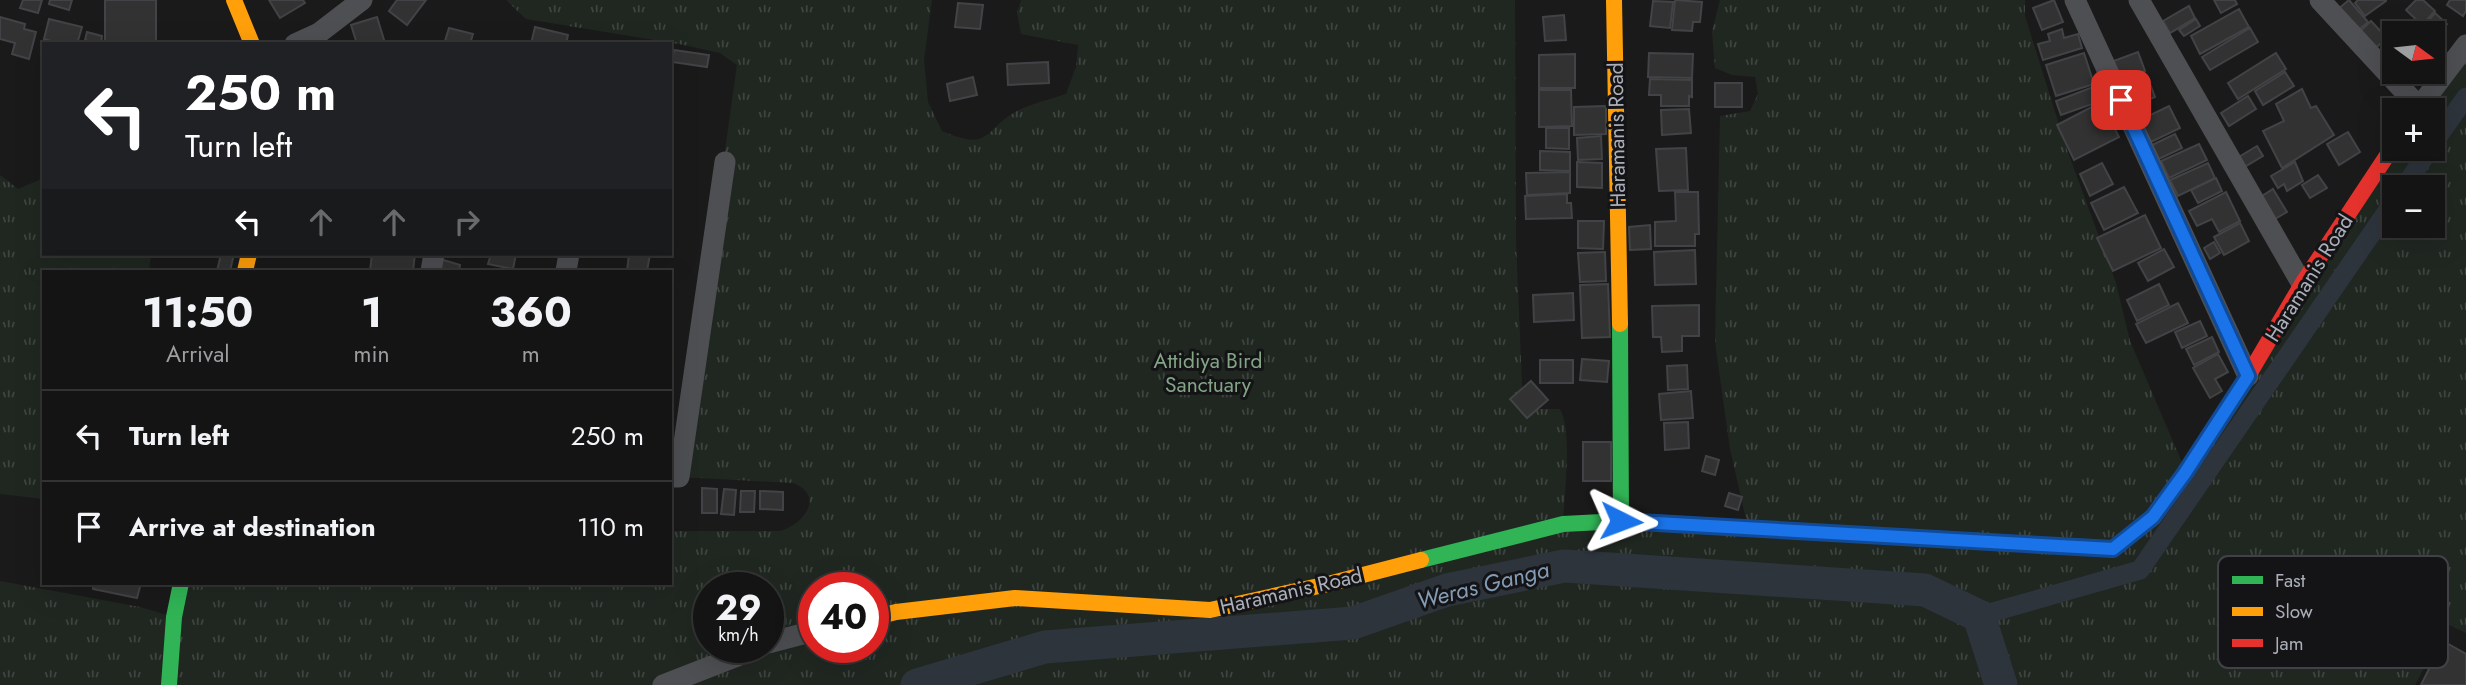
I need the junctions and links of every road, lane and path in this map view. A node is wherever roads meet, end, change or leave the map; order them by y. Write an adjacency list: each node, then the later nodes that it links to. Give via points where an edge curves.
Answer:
1 (234, 0): 7 (street)
2 (362, 0): 8 (street)
3 (1614, 0): 17 (street, Haramanis Road)
4 (2075, 0): 15 (street)
5 (2139, 0): 14 (street)
6 (2320, 0): 10 (street)
7 (251, 42)
8 (299, 42)
9 (2466, 45): 11 (street)
10 (2408, 98)
11 (2426, 98)
12 (2383, 161): 14 (street, Haramanis Road)
13 (725, 162): 16 (street, via 679,477)
14 (2302, 284): 15 (street, Haramanis Road)
15 (2248, 376): 17 (street, Haramanis Road, via 2153,517 2113,549)
16 (672, 477)
17 (1621, 521): 19 (street, Haramanis Road, via 1563,524 1210,610 1014,598)
18 (181, 585): 21 (street)
19 (889, 614)
20 (719, 663): 22 (street)
21 (169, 685)
22 (663, 685)

